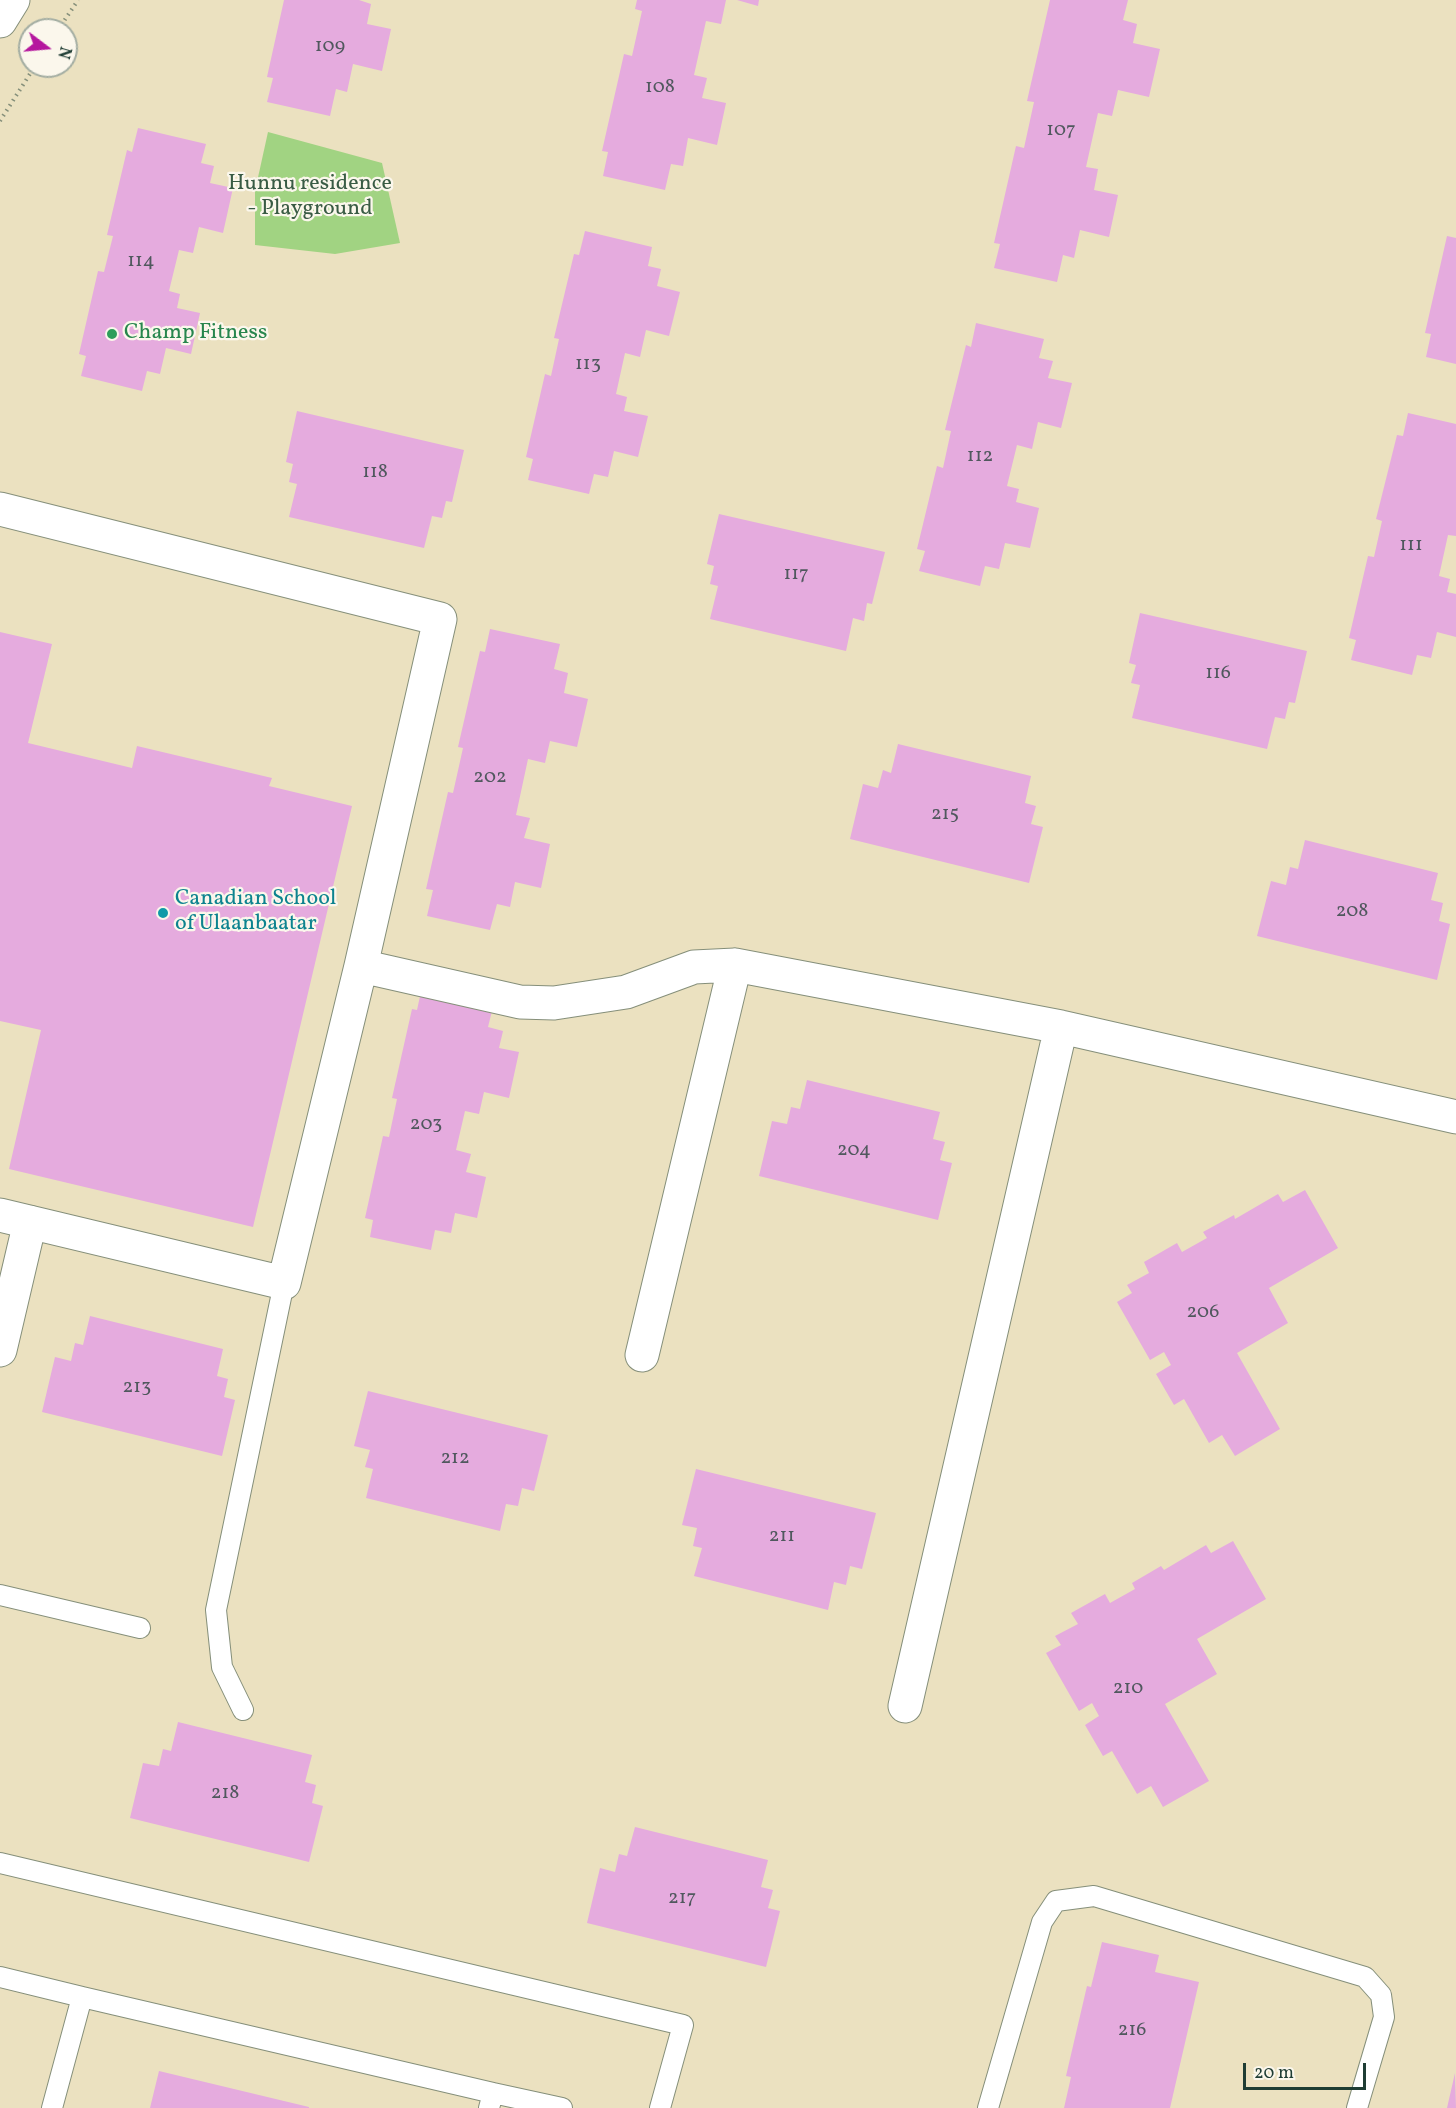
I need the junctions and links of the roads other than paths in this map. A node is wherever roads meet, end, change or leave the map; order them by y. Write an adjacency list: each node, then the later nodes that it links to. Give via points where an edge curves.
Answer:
1 (13, 0): 2 (street)
2 (0, 21)
3 (0, 509): 5 (street, via 440,619)
4 (735, 965): 5 (street, via 693,967 626,992 554,1003 520,1002); 6 (street); 11 (street)
5 (361, 966): 9 (street)
6 (1061, 1028): 7 (street); 14 (street)
7 (1456, 1117)
8 (15, 1219): 9 (street); 10 (street)
9 (284, 1283): 15 (lane, via 216,1610 222,1667)
10 (0, 1350)
11 (642, 1354)
12 (0, 1595): 13 (lane)
13 (140, 1628)
14 (905, 1706)
15 (243, 1710)
16 (0, 1863): 22 (lane, via 683,2025)
17 (0, 1977): 18 (lane)
18 (82, 1997): 19 (lane); 20 (lane)
19 (491, 2101): 21 (lane)
20 (52, 2108)
21 (562, 2108)
22 (660, 2108)
23 (988, 2108): 24 (lane, via 1042,1922 1056,1901 1094,1896 1365,1977 1382,1995 1384,2018)
24 (1357, 2108)

